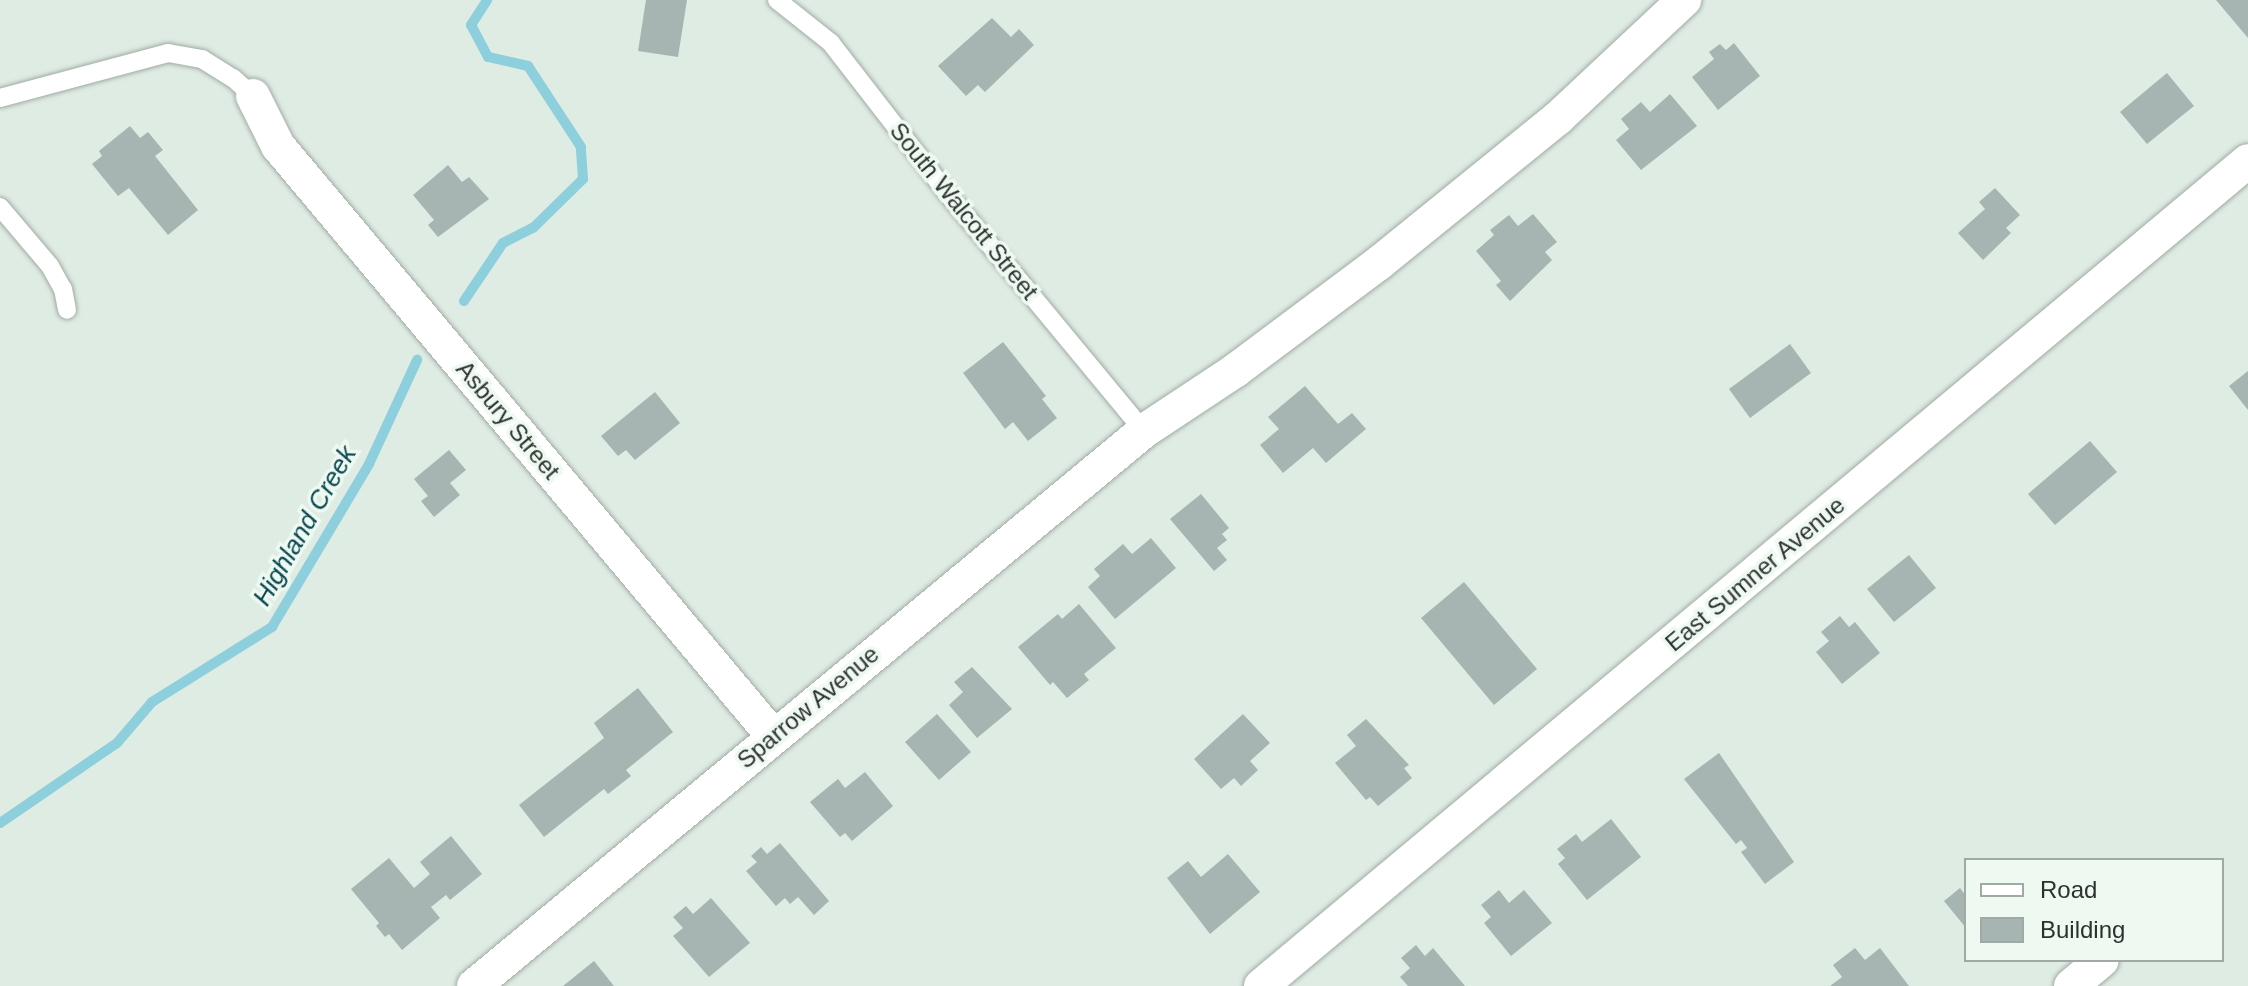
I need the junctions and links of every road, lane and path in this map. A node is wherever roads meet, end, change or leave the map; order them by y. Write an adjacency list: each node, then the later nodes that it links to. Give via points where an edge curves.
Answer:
1 (777, 0): 8 (lane, South Walcott Street, via 831,43 946,192)
2 (1684, 0): 8 (street, Sparrow Avenue, via 1558,118 1379,263)
3 (253, 96): 4 (lane, via 202,59 168,53); 9 (street, Asbury Street, via 278,146)
4 (0, 98)
5 (2248, 161): 12 (street, East Sumner Avenue)
6 (0, 207): 7 (lane, via 50,266)
7 (67, 310)
8 (1144, 431): 9 (street, Sparrow Avenue)
9 (773, 736): 11 (street, Sparrow Avenue)
10 (2100, 962): 13 (street)
11 (474, 986)
12 (1261, 986)
13 (2071, 986)

